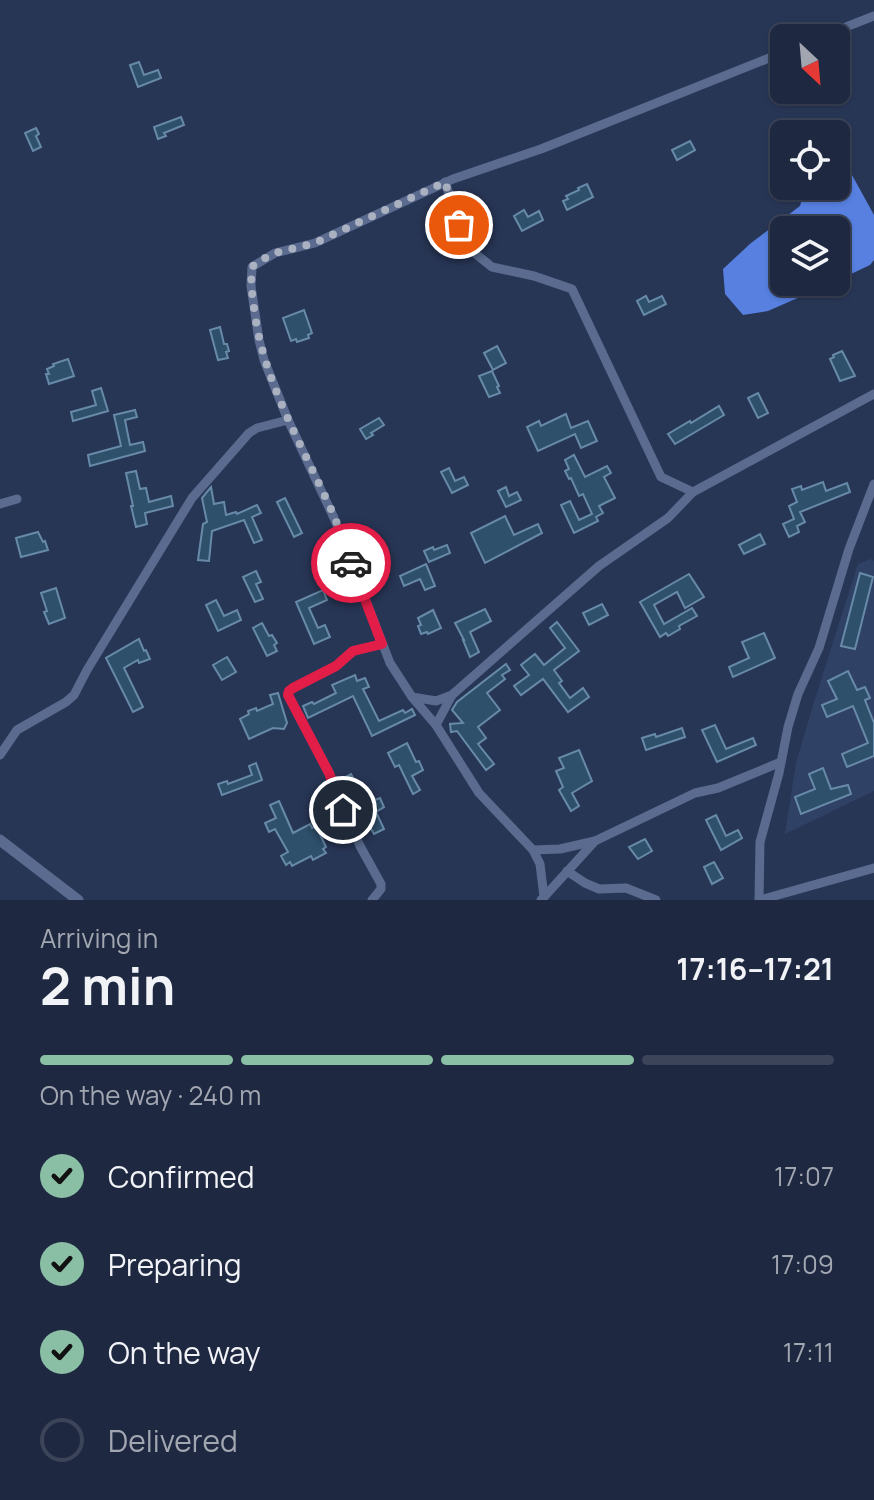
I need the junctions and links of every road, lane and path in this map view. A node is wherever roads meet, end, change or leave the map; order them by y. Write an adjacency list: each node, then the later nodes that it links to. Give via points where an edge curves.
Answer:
1 (874, 16): 2 (street)
2 (850, 25)
3 (770, 58): 4 (street)
4 (445, 182): 6 (street, via 252,267 259,340); 8 (street, via 459,225 477,255 492,267 572,289 661,477)
5 (874, 394): 8 (street)
6 (288, 420): 11 (street, via 334,518); 15 (street, via 249,433 200,488 74,695 17,730)
7 (874, 484): 16 (street, via 819,648 798,694)
8 (693, 492): 12 (street)
9 (17, 499): 10 (street)
10 (0, 504)
11 (382, 644): 13 (street); 24 (street, via 353,651 288,695 381,884)
12 (452, 695): 13 (street, via 436,701); 14 (street)
13 (412, 697): 14 (street)
14 (436, 725): 19 (street, via 479,793)
15 (0, 755)
16 (781, 762): 18 (street, via 695,793); 26 (street, via 760,842)
17 (0, 840): 23 (street)
18 (595, 841): 19 (street); 21 (street)
19 (533, 850): 22 (street, via 540,864)
20 (874, 868): 26 (street)
21 (567, 871): 22 (street); 25 (street, via 599,889 626,888)
22 (542, 898)
23 (78, 900)
24 (372, 900)
25 (656, 900)
26 (759, 900)

